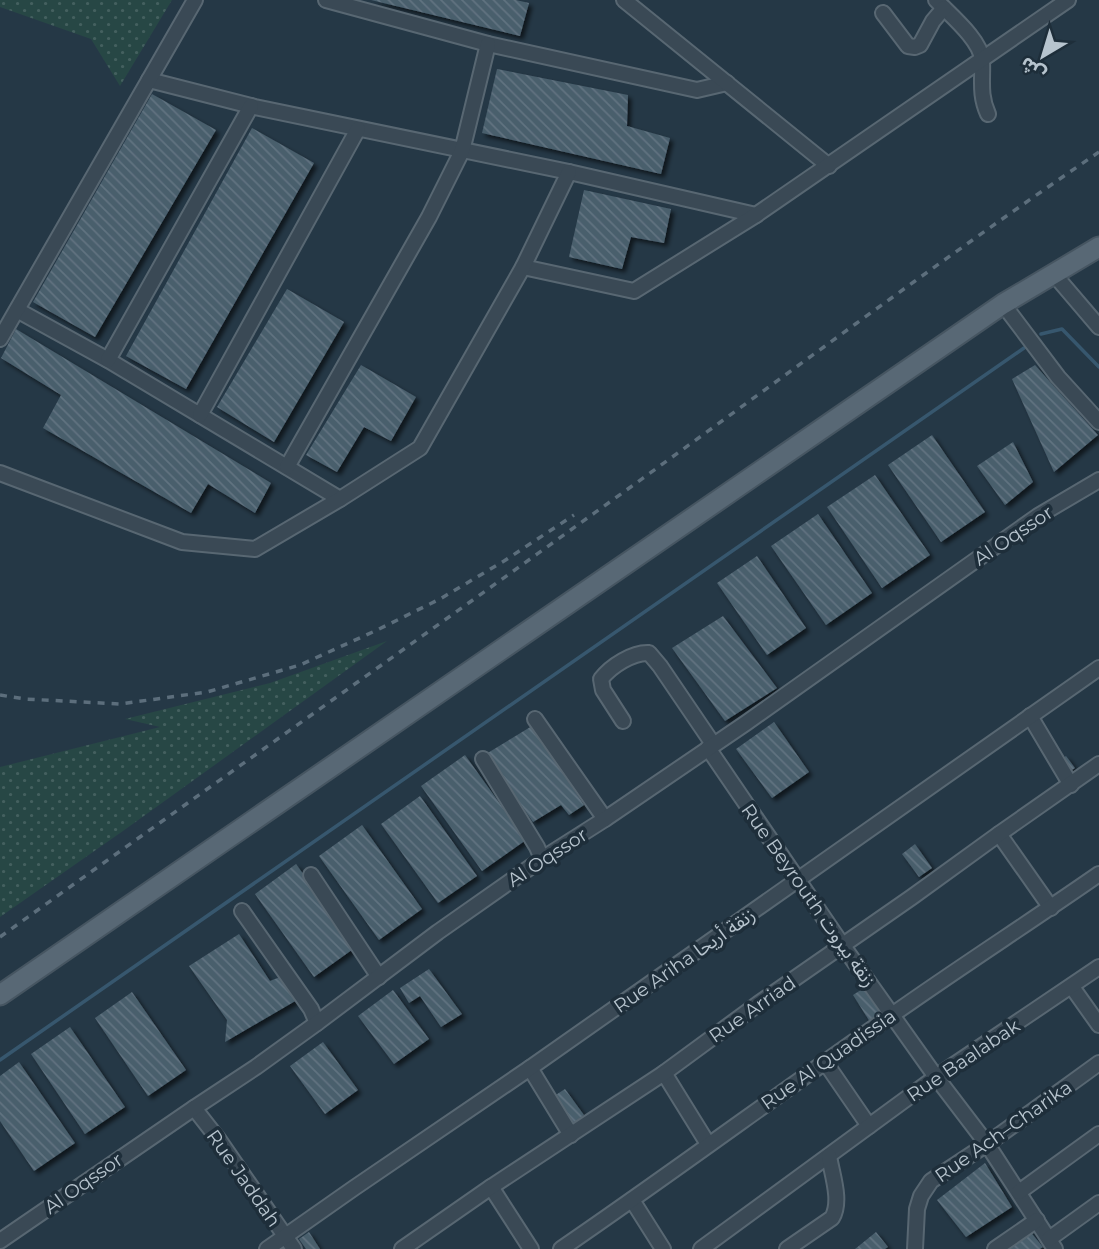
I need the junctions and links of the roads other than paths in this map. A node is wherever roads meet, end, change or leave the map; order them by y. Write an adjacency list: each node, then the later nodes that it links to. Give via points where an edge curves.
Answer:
1 (195, 0): 9 (street)
2 (326, 0): 7 (street)
3 (624, 0): 10 (street)
4 (1068, 0): 8 (street)
5 (939, 4): 6 (street, via 915,47 908,46); 8 (street, via 977,43)
6 (883, 13)
7 (488, 44): 10 (street, via 697,90); 14 (street)
8 (982, 59): 12 (street); 15 (street)
9 (149, 80): 11 (street); 22 (street)
10 (727, 83): 15 (street)
11 (251, 106): 13 (street); 25 (street)
12 (988, 114)
13 (358, 129): 14 (street); 26 (street)
14 (462, 151): 16 (street); 28 (street)
15 (829, 166): 17 (street)
16 (569, 172): 17 (street); 19 (street)
17 (756, 215): 19 (street, via 634,290)
18 (1099, 247): 20 (main road)
19 (523, 267): 31 (street, via 420,448)
20 (1053, 273): 21 (main road); 23 (street)
21 (1003, 304): 27 (street); 52 (main road)
22 (17, 310): 24 (street); 25 (street)
23 (1099, 327)
24 (0, 340)
25 (108, 360): 26 (street)
26 (200, 415): 28 (street)
27 (1099, 422)
28 (287, 467): 31 (street)
29 (0, 473): 31 (street, via 182,542 255,549)
30 (1099, 480): 36 (street, Al Oqssor, via 1038,516)
31 (340, 499)
32 (1099, 668): 33 (street, Rue Ariha زنقة أريحا)
33 (1030, 716): 39 (street); 45 (street, Rue Ariha زنقة أريحا)
34 (535, 719): 40 (street)
35 (623, 721): 36 (street, Rue Beyrouth زنقة بيروت, via 601,679 635,654 649,653)
36 (710, 746): 40 (street, Al Oqssor); 45 (street, Rue Beyrouth زنقة بيروت)
37 (483, 759): 42 (street)
38 (1099, 764): 39 (street, Rue Arriad)
39 (1071, 785): 41 (street, Rue Arriad)
40 (605, 819): 42 (street, Al Oqssor)
41 (999, 834): 46 (street); 48 (street, Rue Arriad)
42 (542, 859): 50 (street, Al Oqssor)
43 (1099, 874): 46 (street, Rue Al Quadissia)
44 (311, 875): 50 (street)
45 (797, 880): 48 (street, Rue Beyrouth زنقة بيروت); 58 (street, Rue Ariha زنقة أريحا)
46 (1051, 908): 53 (street, Rue Al Quadissia)
47 (242, 911): 54 (street)
48 (843, 946): 53 (street, Rue Beyrouth زنقة بيروت); 59 (street, Rue Arriad)
49 (1099, 967): 51 (street, Rue Baalabak)
50 (379, 977): 54 (street, Al Oqssor)
51 (1072, 986): 55 (street); 60 (street, Rue Baalabak)
52 (0, 995)
53 (892, 1014): 56 (street, Rue Al Quadissia); 60 (street, Rue Beyrouth زنقة بيروت)
54 (317, 1024): 61 (street, Al Oqssor)
55 (1099, 1025)
56 (825, 1062): 62 (street); 65 (street, Rue Al Quadissia)
57 (1099, 1063): 66 (street, Rue Ach–Charika)
58 (530, 1068): 64 (street); 73 (street, Rue Ariha زنقة أريحا)
59 (664, 1073): 64 (street, Rue Arriad); 65 (street)
60 (936, 1077): 62 (street, Rue Baalabak); 66 (street, Rue Beyrouth زنقة بيروت)
61 (194, 1108): 73 (street, Rue Jaddah); 74 (street, Al Oqssor)
62 (869, 1126): 67 (street, Rue Baalabak)
63 (1099, 1134): 69 (street)
64 (571, 1135): 68 (street, Rue Arriad)
65 (708, 1144): 70 (street, Rue Al Quadissia)
66 (987, 1144): 69 (street, Rue Beyrouth زنقة بيروت); 85 (street, Rue Ach–Charika, via 931,1181 917,1209)
67 (829, 1156): 75 (street, Rue Baalabak); 84 (street, via 837,1204 834,1215)
68 (491, 1187): 79 (street, Rue Arriad); 80 (street)
69 (1019, 1192): 72 (street, Rue Beyrouth زنقة بيروت)
70 (632, 1200): 81 (street, Rue Al Quadissia); 82 (street)
71 (1099, 1203): 76 (street)
72 (1037, 1220): 76 (street, Rue Beyrouth زنقة بيروت); 86 (street)
73 (285, 1236): 77 (street, Rue Ariha زنقة أريحا); 78 (street, Rue Jaddah)
74 (0, 1241)
75 (721, 1244): 83 (street, Rue Baalabak)
76 (1052, 1244)
77 (267, 1249)
78 (294, 1249)
79 (402, 1249)
80 (531, 1249)
81 (561, 1249)
82 (663, 1249)
83 (701, 1249)
84 (787, 1249)
85 (915, 1249)
86 (995, 1249)

